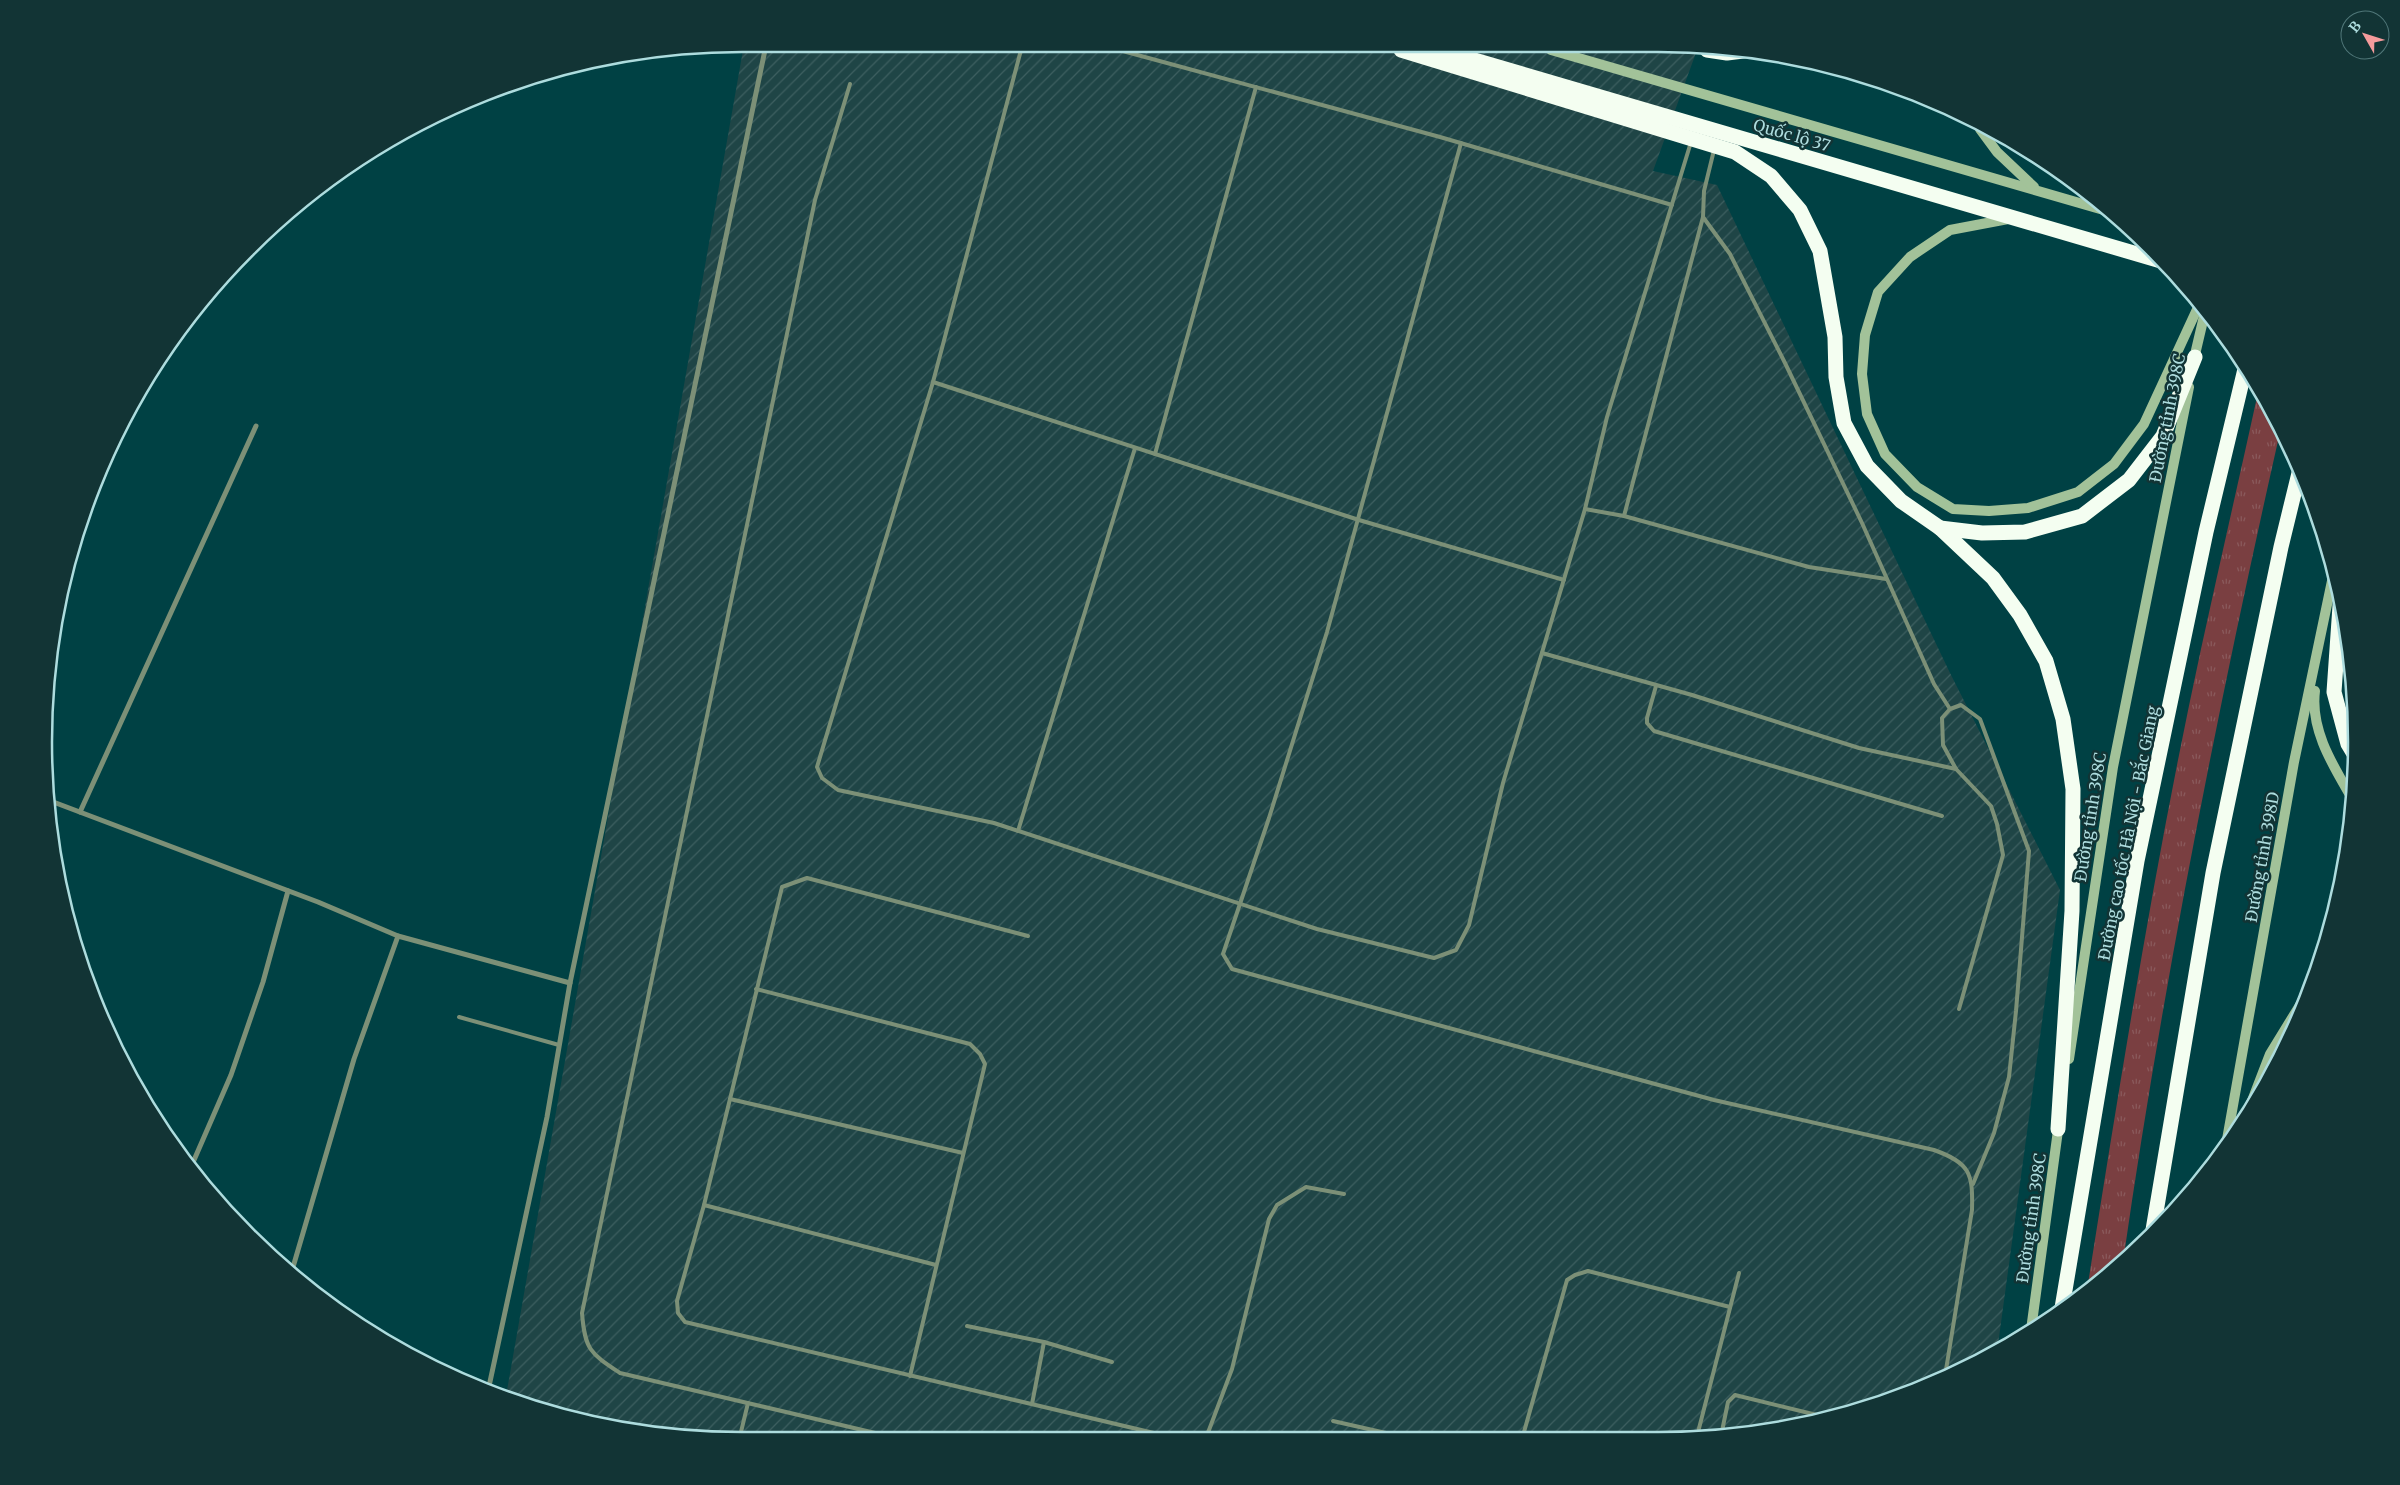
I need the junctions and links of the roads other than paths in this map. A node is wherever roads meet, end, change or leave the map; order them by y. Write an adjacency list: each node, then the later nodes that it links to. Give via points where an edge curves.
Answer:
1 (765, 52): 51 (street)
2 (1019, 52): 23 (lane)
3 (1126, 52): 8 (lane)
4 (1408, 52): 10 (highway)
5 (1447, 52): 17 (highway, Quốc lộ 37)
6 (1558, 52): 13 (main road)
7 (850, 84): 79 (lane, via 815,200 582,1313 584,1337 593,1355 620,1374)
8 (1256, 87): 11 (lane); 26 (lane)
9 (1985, 135): 13 (main road, via 1997,152)
10 (1693, 138): 12 (highway); 14 (lane)
11 (1461, 143): 14 (lane); 30 (lane)
12 (1716, 145): 16 (lane, via 1704,191); 31 (highway, via 1735,152 1771,176 1800,210 1820,251 1835,337 1836,377 1844,423 1867,466 1901,501)
13 (2036, 189): 15 (main road)
14 (1672, 205): 28 (lane, via 1608,417)
15 (2091, 206)
16 (1704, 218): 29 (lane); 32 (lane, via 1730,254 1786,364)
17 (2012, 218): 18 (highway, Quốc lộ 37); 19 (main road, via 1950,230 1910,256 1878,292 1865,335 1862,374 1867,414 1885,454 1917,487 1953,509 2028,508 2078,492 2114,464 2144,424)
18 (2146, 257)
19 (2196, 311)
20 (2203, 320): 21 (main road, Đường tỉnh 398C)
21 (2194, 357): 31 (highway, via 2163,436 2129,480 2082,516 2025,532 1982,533); 59 (main road, Đường tỉnh 398C, via 2112,767)
22 (2243, 378): 70 (highway, Đường cao tốc Hà Nội - Bắc Giang, via 2206,532 2138,860)
23 (933, 382): 25 (lane); 46 (lane, via 817,767 822,778 838,790)
24 (256, 426): 44 (street)
25 (1135, 448): 26 (lane); 46 (lane)
26 (1155, 454): 30 (lane)
27 (2297, 483): 66 (highway, via 2213,873)
28 (1585, 509): 29 (lane); 33 (lane)
29 (1624, 516): 32 (lane, via 1809,567)
30 (1359, 520): 33 (lane); 48 (lane, via 1269,818)
31 (1940, 528): 59 (highway, via 1993,578 2020,615 2046,661 2063,720 2073,789 2072,901)
32 (1887, 579): 39 (lane, via 1934,684)
33 (1564, 580): 37 (lane)
34 (2330, 590): 36 (main road, Đường tỉnh 398D)
35 (2338, 631): 40 (highway, via 2334,692)
36 (2321, 633): 42 (main road, via 2313,710 2328,756); 60 (main road, Đường tỉnh 398D, via 2294,762)
37 (1542, 653): 38 (lane); 48 (lane, via 1503,783 1469,925 1456,950 1434,958 1317,929)
38 (1656, 686): 41 (lane, via 1859,748); 45 (lane, via 1647,718 1654,731)
39 (1950, 709): 41 (lane, via 1942,718 1943,746); 63 (lane, via 1961,705 1980,719 2028,851 2009,1077 1994,1133)
40 (2348, 744)
41 (1956, 769): 53 (lane, via 1991,806 2003,855)
42 (2346, 788)
43 (55, 803): 44 (street)
44 (80, 812): 47 (street)
45 (1942, 816)
46 (1018, 831): 48 (lane)
47 (288, 891): 49 (street); 62 (street, via 263,982 231,1076)
48 (1239, 903): 63 (lane, via 1223,954 1232,969 1714,1100 1934,1150 1954,1158 1966,1170)
49 (398, 936): 51 (street); 68 (street, via 354,1060)
50 (1028, 936): 52 (lane, via 806,878 782,887)
51 (570, 983): 56 (street)
52 (756, 989): 58 (lane); 61 (lane, via 970,1044 985,1064)
53 (1959, 1009)
54 (459, 1017): 56 (lane)
55 (2283, 1033): 57 (main road)
56 (559, 1045): 78 (street, via 548,1116)
57 (2262, 1074)
58 (730, 1099): 61 (lane); 65 (lane)
59 (2058, 1129): 72 (main road, Đường tỉnh 398C)
60 (2229, 1129)
61 (963, 1153): 67 (lane)
62 (194, 1161)
63 (1973, 1184): 76 (lane, via 1972,1210)
64 (1344, 1194): 88 (lane, via 1306,1187 1277,1205 1269,1219 1232,1369)
65 (704, 1205): 67 (lane); 77 (lane, via 678,1301 678,1313 685,1322)
66 (2155, 1220)
67 (936, 1265): 77 (lane)
68 (293, 1266)
69 (1739, 1273): 71 (lane)
70 (2063, 1300)
71 (1730, 1307): 84 (lane); 90 (lane, via 1588,1272 1575,1275 1568,1280)
72 (2032, 1321)
73 (967, 1326): 74 (lane)
74 (1044, 1342): 75 (lane); 80 (lane)
75 (1112, 1362)
76 (1946, 1369)
77 (910, 1376): 80 (lane)
78 (489, 1384)
79 (748, 1404): 85 (lane); 86 (lane)
80 (1032, 1404): 87 (lane)
81 (1814, 1414): 83 (lane, via 1735,1395 1728,1402)
82 (1333, 1421): 89 (lane)
83 (1722, 1429)
84 (1698, 1431)
85 (741, 1432)
86 (870, 1432)
87 (1150, 1432)
88 (1208, 1432)
89 (1382, 1432)
90 (1524, 1432)

